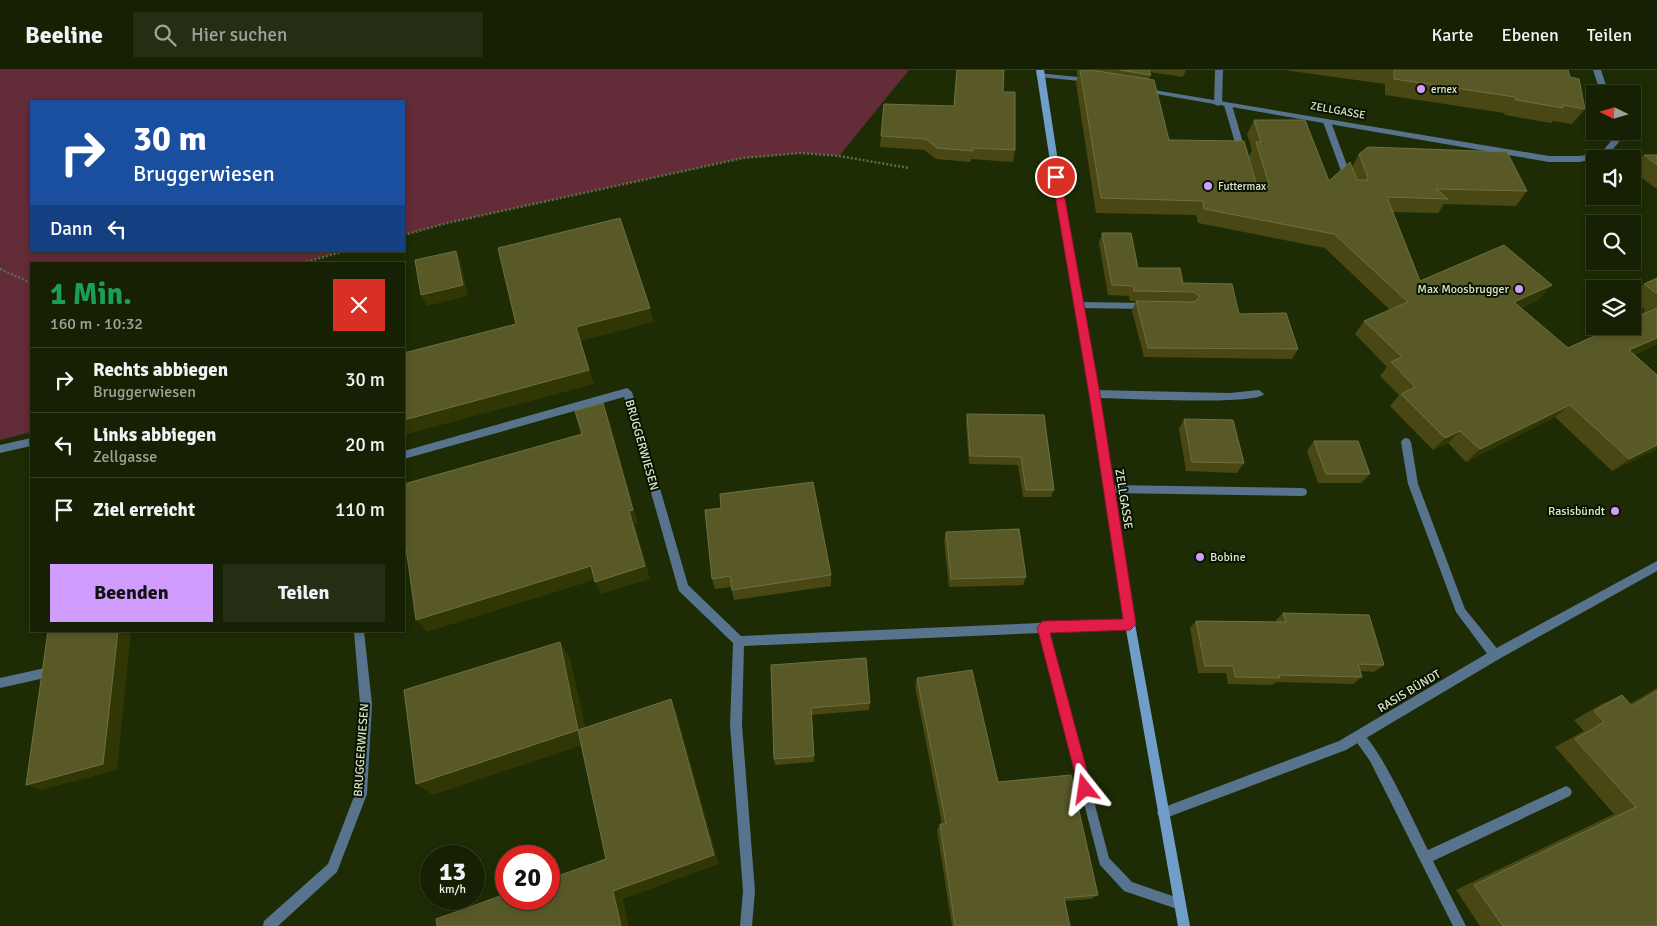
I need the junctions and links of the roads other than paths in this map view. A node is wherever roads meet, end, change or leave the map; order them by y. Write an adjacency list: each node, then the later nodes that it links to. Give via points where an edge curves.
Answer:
1 (1219, 70): 7 (street)
2 (1597, 70): 5 (street)
3 (1040, 72): 4 (street, ZELLGASSE); 13 (main road, ZELLGASSE)
4 (1099, 82)
5 (1602, 85)
6 (1136, 88): 7 (street, ZELLGASSE)
7 (1218, 104): 8 (street, ZELLGASSE)
8 (1228, 106): 9 (street, ZELLGASSE); 11 (street)
9 (1327, 122): 10 (street, ZELLGASSE, via 1549,159 1579,159 1603,154); 12 (street)
10 (1615, 140)
11 (1245, 162)
12 (1353, 192)
13 (1079, 305): 14 (street); 15 (main road, ZELLGASSE)
14 (1162, 306)
15 (1094, 394): 16 (street, via 1230,397); 21 (main road, ZELLGASSE)
16 (1259, 394)
17 (30, 442): 19 (street)
18 (1406, 442): 28 (street, via 1413,484 1461,612)
19 (0, 449)
20 (405, 454): 27 (street, BRUGGERWIESEN, via 627,392 683,588)
21 (1109, 489): 22 (street); 24 (main road, ZELLGASSE)
22 (1302, 492)
23 (1657, 566): 28 (street, RASIS BÜNDT)
24 (1130, 624): 25 (street); 33 (main road, ZELLGASSE)
25 (1043, 627): 27 (street); 35 (street, via 1104,861 1128,887)
26 (359, 632): 36 (street, BRUGGERWIESEN, via 366,704 361,794 333,868)
27 (739, 641): 37 (street, via 736,724 749,891)
28 (1495, 655): 31 (street, RASIS BÜNDT)
29 (44, 673): 30 (street)
30 (0, 683)
31 (1359, 737): 33 (street, RASIS BÜNDT); 34 (street, via 1374,757)
32 (1566, 792): 34 (street)
33 (1163, 813): 35 (main road, ZELLGASSE)
34 (1425, 858): 39 (street)
35 (1180, 904): 38 (main road, ZELLGASSE)
36 (269, 926)
37 (746, 926)
38 (1184, 926)
39 (1460, 926)

